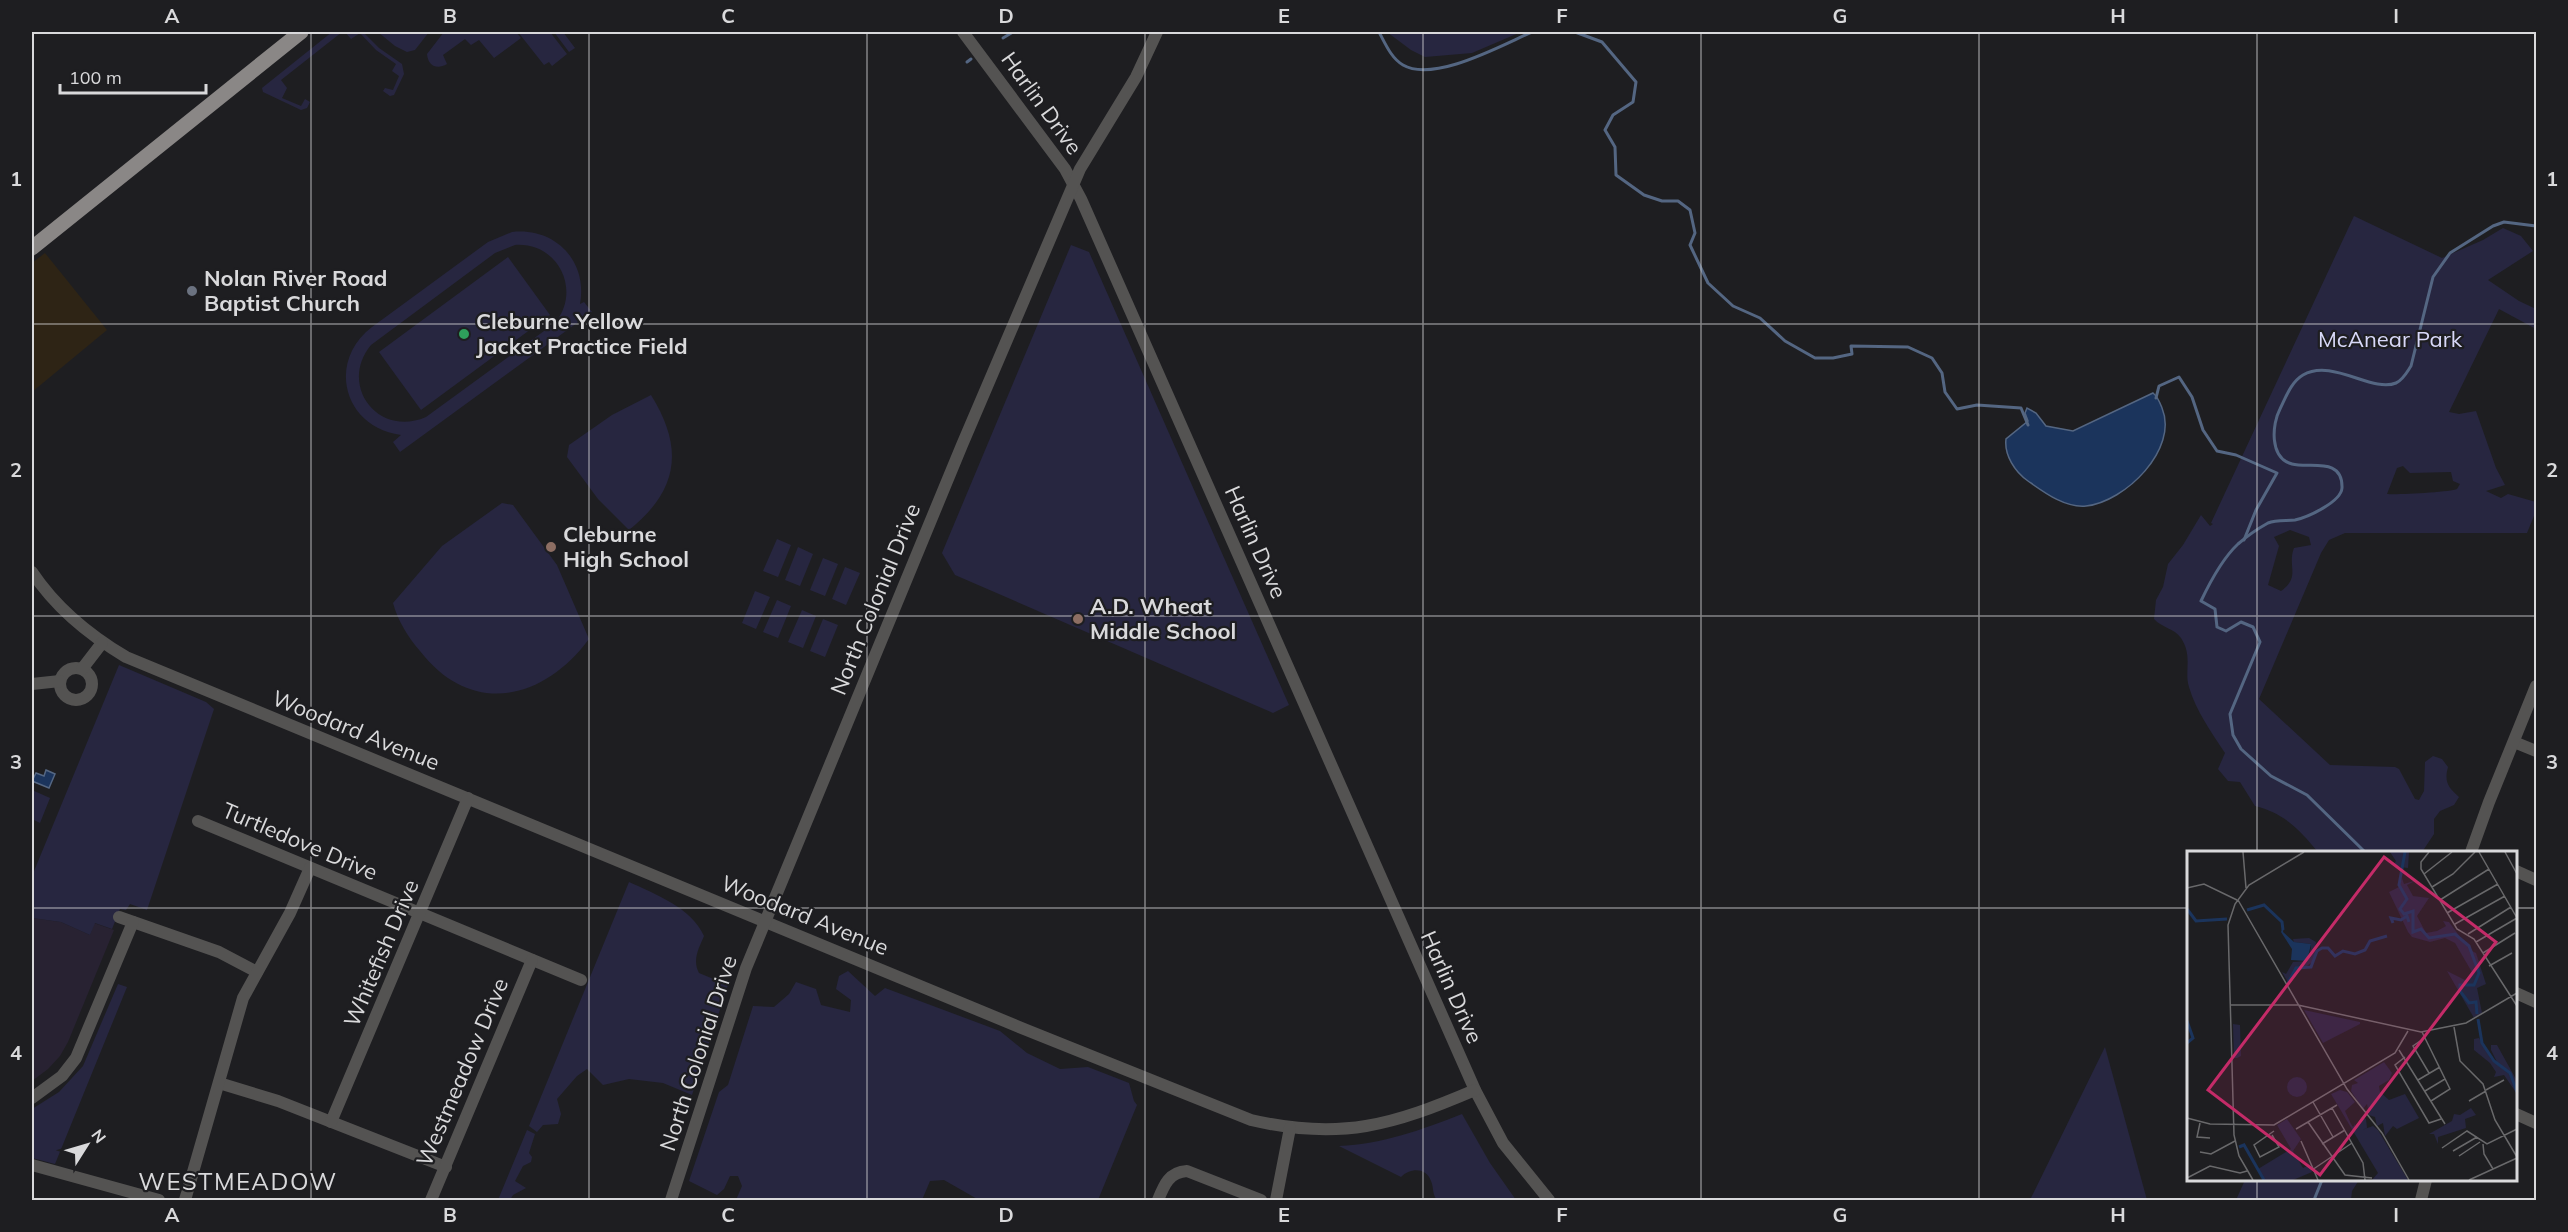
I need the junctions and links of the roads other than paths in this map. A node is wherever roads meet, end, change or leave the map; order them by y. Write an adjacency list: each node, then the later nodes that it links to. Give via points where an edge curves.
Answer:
1 (301, 32): 5 (main road)
2 (963, 32): 4 (street, Harlin Drive)
3 (1157, 32): 4 (street, North Colonial Drive, via 1136,77)
4 (1073, 183): 22 (street, North Colonial Drive); 30 (street, Harlin Drive)
5 (32, 248)
6 (32, 572): 7 (street, Woodard Avenue, via 64,611)
7 (102, 643): 8 (street); 14 (street, Woodard Avenue, via 158,670)
8 (82, 669): 9 (street, via 68,670); 9 (street, via 92,684 84,699 66,698)
9 (60, 681): 10 (street)
10 (32, 684)
11 (2536, 687): 12 (street)
12 (2514, 742): 13 (street); 16 (street)
13 (2536, 751)
14 (468, 798): 20 (street, Whitefish Drive); 22 (street, Woodard Avenue)
15 (198, 821): 17 (street, Turtledove Drive)
16 (2472, 851)
17 (310, 868): 20 (street, Turtledove Drive); 25 (street)
18 (2517, 871): 19 (street)
19 (2536, 880)
20 (420, 913): 24 (street, Turtledove Drive); 33 (street, Whitefish Drive)
21 (119, 917): 23 (street)
22 (765, 921): 35 (street, Woodard Avenue, via 1251,1120); 43 (street, North Colonial Drive, via 736,997)
23 (133, 922): 25 (street, via 219,952); 31 (street, via 76,1058 62,1076)
24 (532, 960): 26 (street, Turtledove Drive); 37 (street, Westmeadow Drive)
25 (257, 972): 29 (street, via 237,1018)
26 (581, 980)
27 (2517, 993): 28 (street)
28 (2536, 1002)
29 (219, 1083): 33 (street); 41 (street)
30 (1475, 1090): 35 (street, Woodard Avenue, via 1425,1112 1379,1125 1340,1130); 39 (street, via 1503,1143)
31 (32, 1098)
32 (2517, 1114): 34 (street)
33 (332, 1122): 37 (street)
34 (2536, 1123)
35 (1290, 1128): 46 (street)
36 (32, 1165): 40 (street)
37 (446, 1167): 42 (street, Westmeadow Drive)
38 (2426, 1181): 47 (street)
39 (1541, 1198)
40 (159, 1200)
41 (185, 1200)
42 (431, 1200)
43 (671, 1200)
44 (1158, 1200): 45 (street, via 1167,1181 1187,1172)
45 (1261, 1200)
46 (1276, 1200)
47 (2425, 1200)

